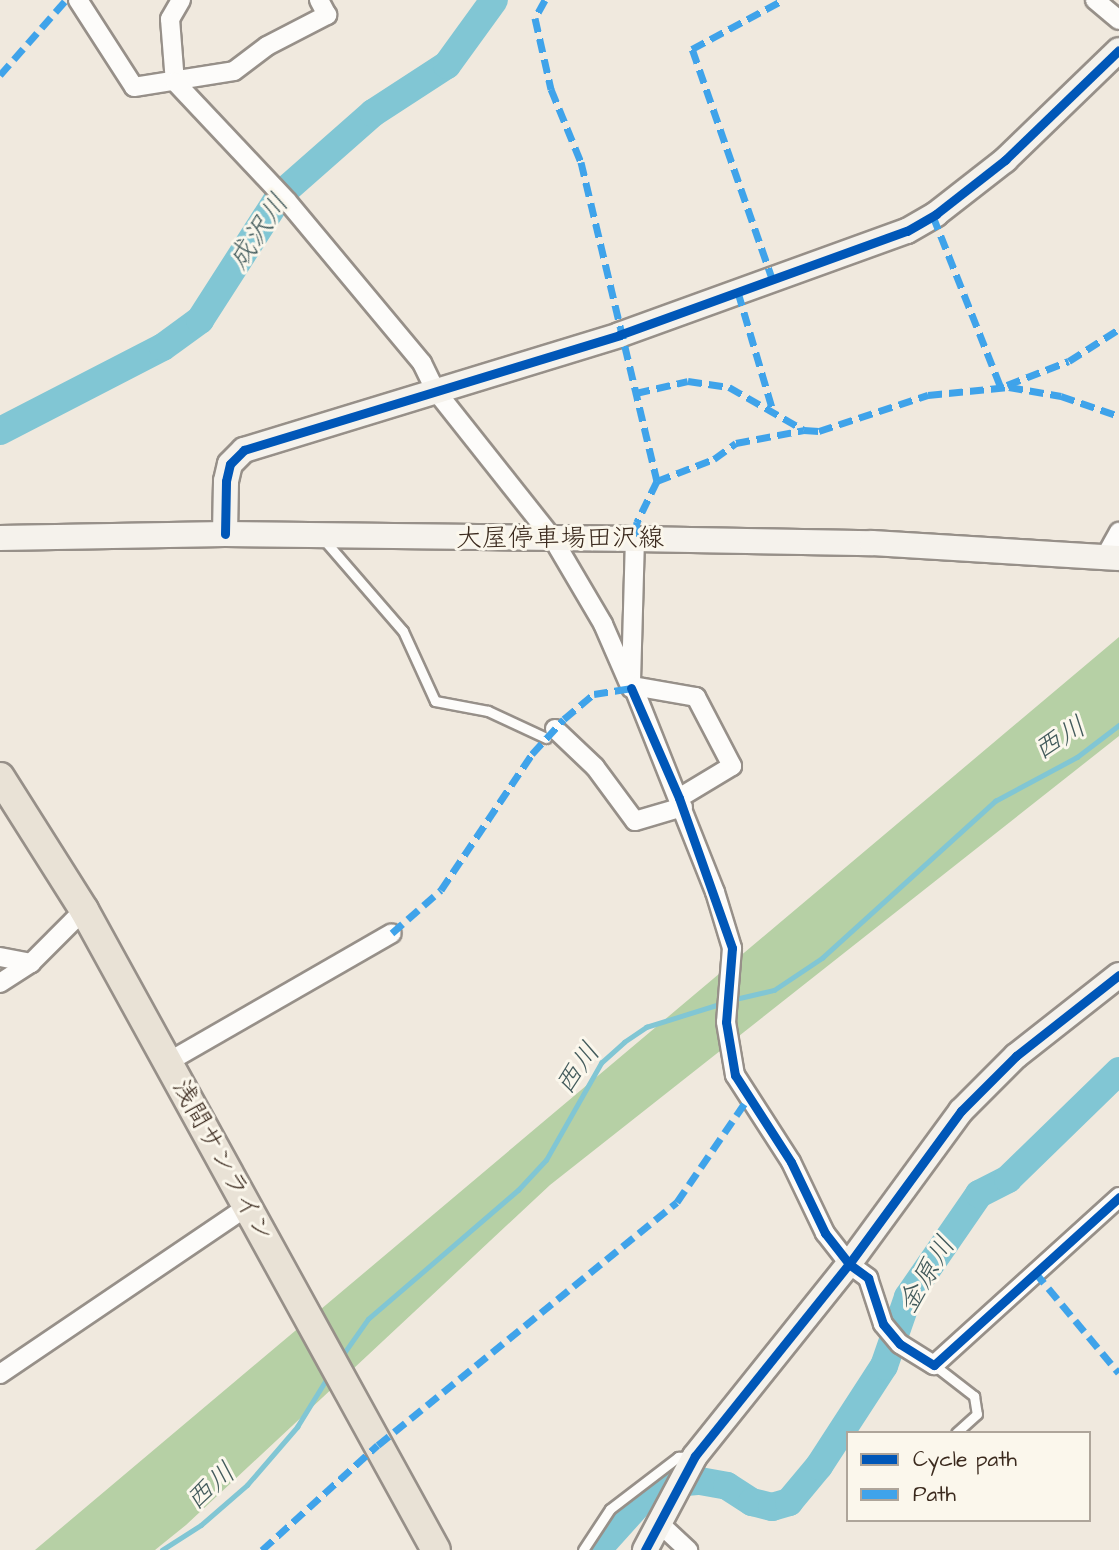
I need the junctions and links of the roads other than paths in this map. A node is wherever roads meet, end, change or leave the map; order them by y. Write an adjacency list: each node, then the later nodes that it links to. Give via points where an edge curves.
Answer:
1 (78, 0): 7 (street, via 134,87)
2 (181, 0): 7 (street, via 170,19)
3 (320, 0): 7 (street, via 327,15 267,46 234,71)
4 (1095, 0): 5 (street)
5 (1119, 20)
6 (1119, 50): 8 (street, via 1004,160 907,231 619,334)
7 (175, 82): 8 (street, via 287,201 422,363)
8 (435, 390): 10 (street, via 243,450 230,464 226,481); 13 (street)
9 (1119, 532): 15 (street)
10 (225, 534): 11 (street, 大屋停車場田沢線); 12 (street, 大屋停車場田沢線)
11 (321, 537): 13 (street, 大屋停車場田沢線); 17 (lane, via 402,631 435,701 488,711)
12 (0, 538)
13 (553, 539): 14 (street, 大屋停車場田沢線); 16 (street, via 603,624)
14 (635, 539): 15 (street, 大屋停車場田沢線, via 872,543); 16 (street)
15 (1112, 557)
16 (632, 687): 19 (street); 19 (street, via 696,697 732,766)
17 (551, 733): 19 (street, via 595,767 635,821)
18 (0, 777): 20 (main road, 浅間サンライン)
19 (681, 802): 29 (street, via 732,948 726,1022 735,1075 791,1162 825,1233)
20 (84, 910): 23 (street); 26 (main road, 浅間サンライン)
21 (392, 933): 26 (street)
22 (0, 957): 23 (street)
23 (31, 963): 25 (street)
24 (1119, 975): 29 (street, via 990,1079 878,1219)
25 (0, 983)
26 (168, 1062): 28 (main road, 浅間サンライン)
27 (1119, 1197): 30 (street)
28 (247, 1207): 31 (street); 35 (main road, 浅間サンライン)
29 (849, 1264): 30 (street, via 868,1278 894,1337); 33 (street)
30 (934, 1365): 32 (lane, via 974,1396 977,1414)
31 (0, 1374)
32 (958, 1431)
33 (687, 1472): 34 (street); 36 (lane, via 678,1457 610,1509)
34 (659, 1523): 37 (street); 38 (street)
35 (436, 1550)
36 (583, 1550)
37 (645, 1550)
38 (688, 1550)

